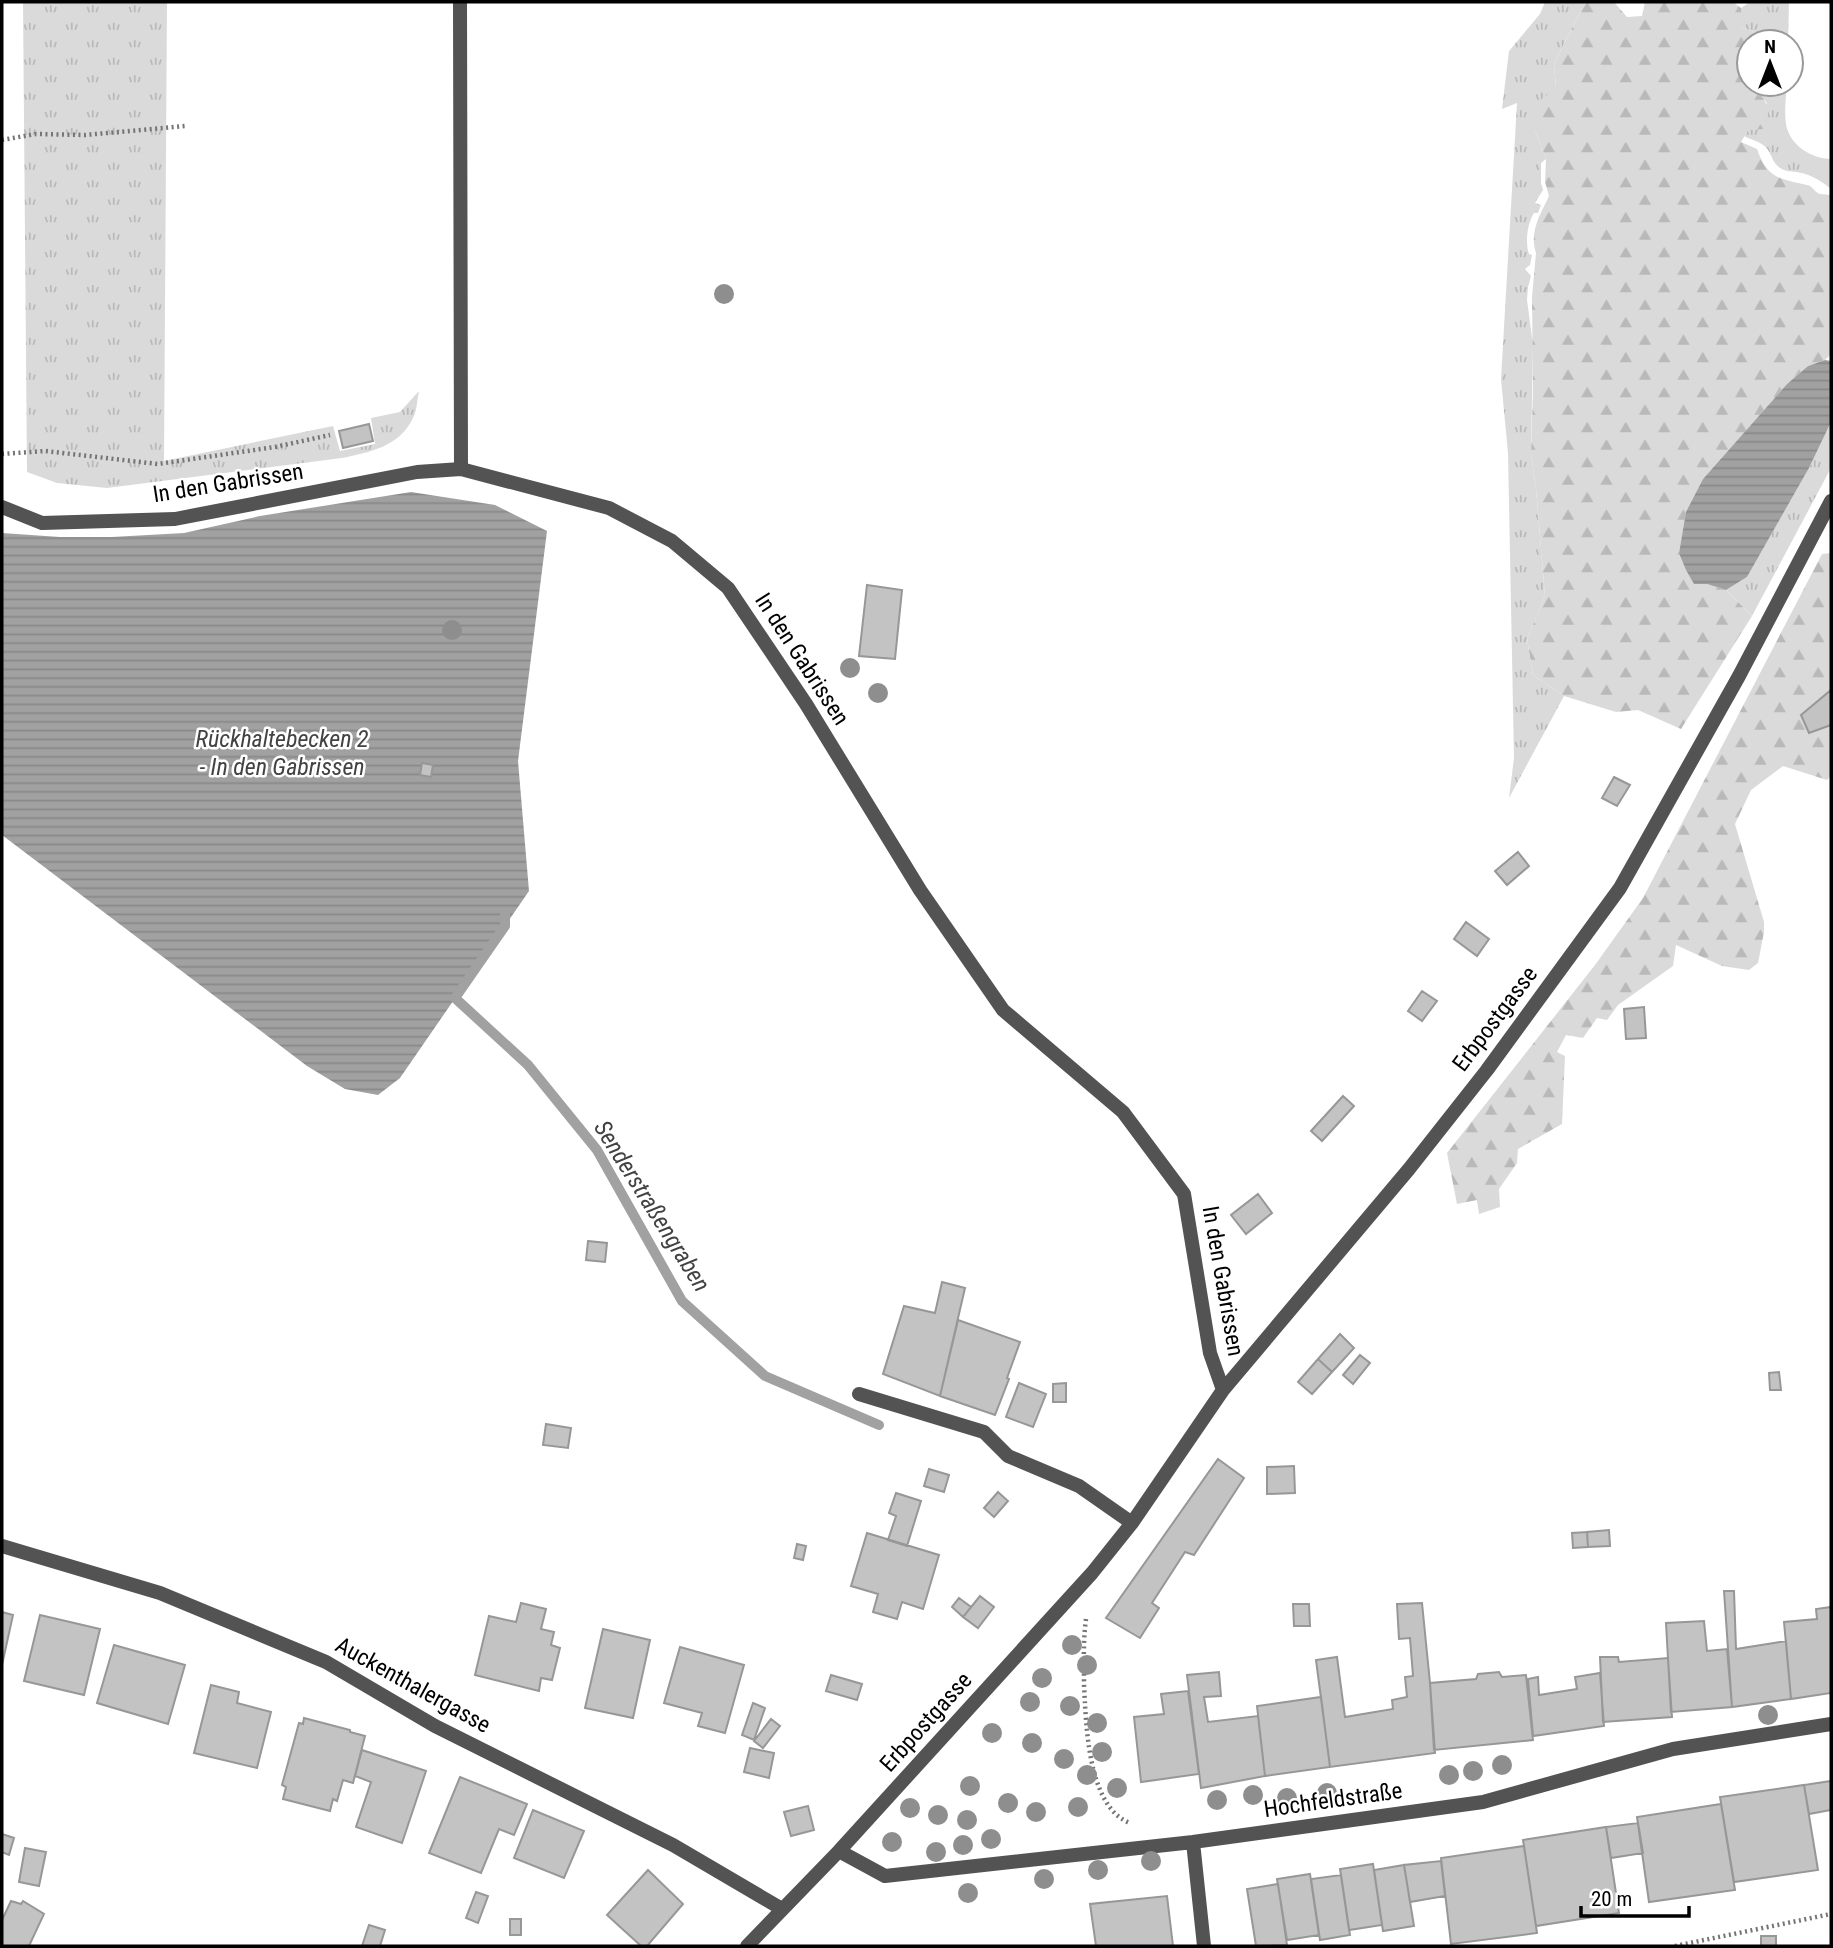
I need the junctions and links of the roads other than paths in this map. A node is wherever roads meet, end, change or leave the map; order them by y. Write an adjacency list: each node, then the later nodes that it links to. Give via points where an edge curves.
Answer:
1 (460, 2): 2 (street)
2 (461, 469): 4 (street, In den Gabrissen, via 417,472 175,519 42,523); 5 (street, In den Gabrissen, via 609,508 672,541 728,588 806,704 920,890 1003,1010 1124,1112 1184,1194 1210,1353)
3 (1831, 501): 5 (street, Erbpostgasse, via 1620,888 1409,1169)
4 (2, 507)
5 (1223, 1390): 7 (street, Erbpostgasse)
6 (859, 1394): 7 (street, via 984,1432 1008,1456 1079,1486)
7 (1132, 1523): 11 (street, Erbpostgasse)
8 (2, 1546): 12 (street, Auckenthalergasse, via 160,1593 326,1662 435,1726 673,1845)
9 (1831, 1724): 10 (street, Hochfeldstraße, via 1673,1749 1483,1802)
10 (1194, 1842): 11 (street, Hochfeldstraße, via 885,1876); 14 (street)
11 (839, 1851): 12 (street, Erbpostgasse)
12 (782, 1909): 13 (street, Erbpostgasse)
13 (747, 1946)
14 (1204, 1946)

